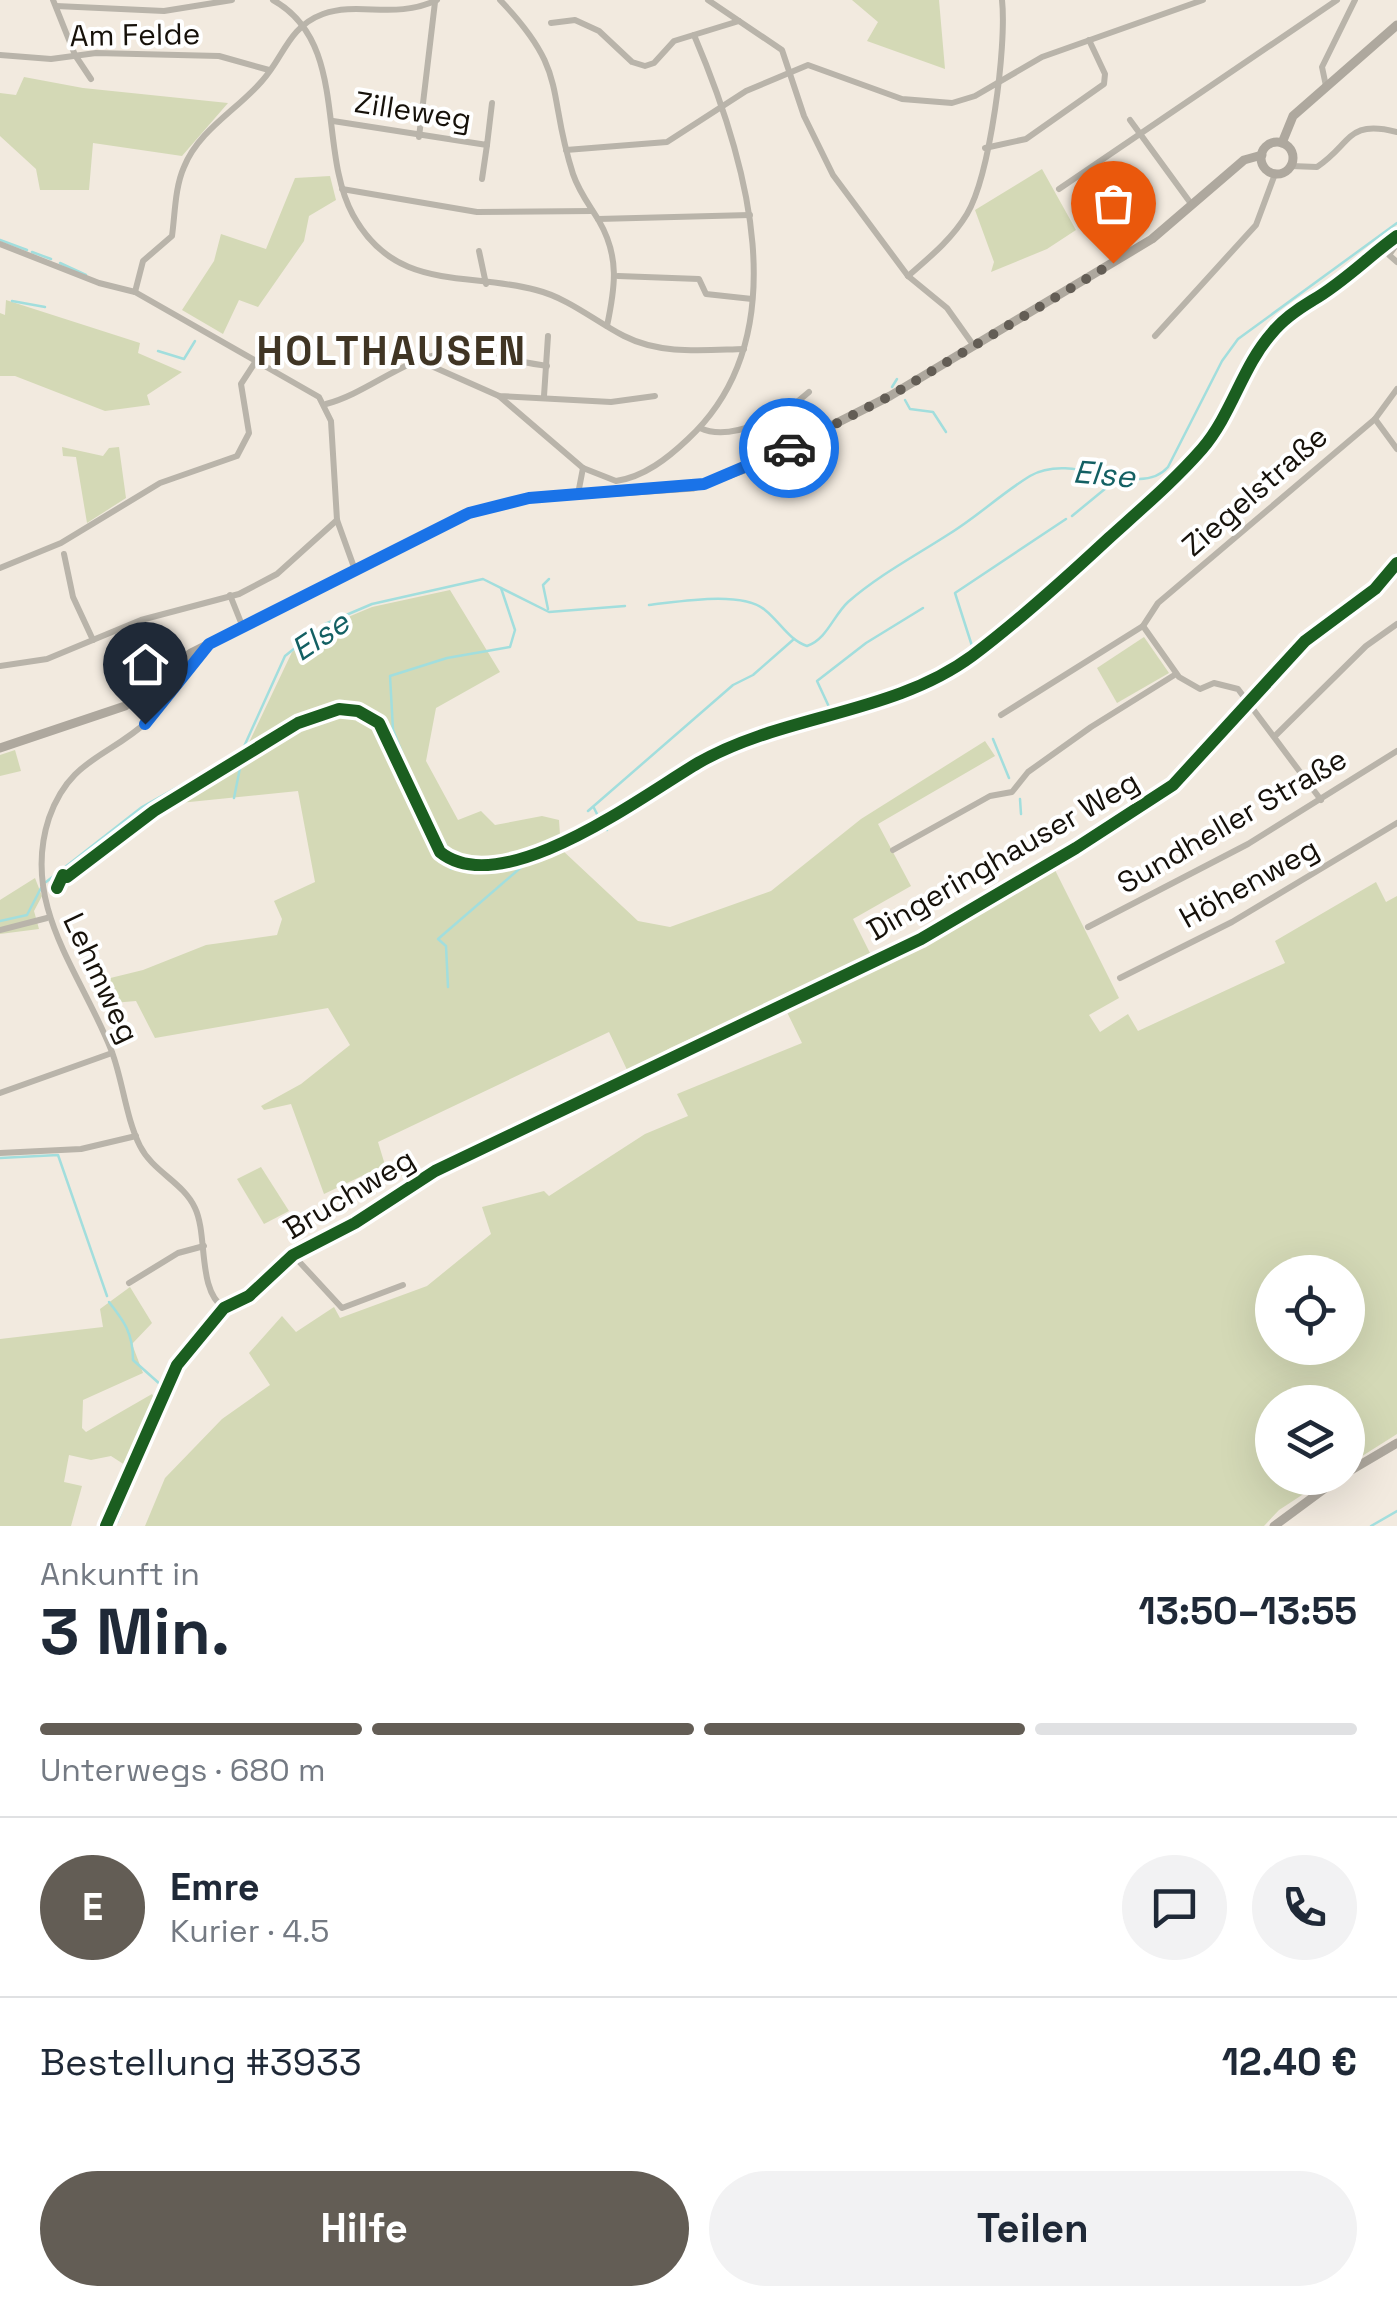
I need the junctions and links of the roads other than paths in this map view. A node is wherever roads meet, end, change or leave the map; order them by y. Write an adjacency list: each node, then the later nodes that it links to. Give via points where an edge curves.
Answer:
1 (232, 0): 10 (street, via 164,10)
2 (272, 0): 13 (street)
3 (500, 0): 34 (street, via 549,64)
4 (708, 0): 11 (street)
5 (1002, 0): 22 (street)
6 (1202, 0): 16 (street)
7 (1337, 0): 29 (street)
8 (1355, 0): 23 (street, via 1322,66)
9 (436, 1): 13 (street, via 397,12 336,10); 30 (street)
10 (54, 3): 18 (street)
11 (739, 20): 15 (street); 20 (street, via 780,47)
12 (551, 22): 15 (street, via 575,20 599,31 645,66 674,41)
13 (302, 25): 19 (street); 27 (street)
14 (1397, 25): 23 (main road)
15 (694, 36): 25 (street)
16 (1089, 40): 22 (street); 33 (street, via 1105,74 1100,88 1026,138)
17 (0, 54): 18 (street, Am Felde)
18 (75, 55): 19 (street, Am Felde, via 219,56); 21 (street)
19 (269, 70): 52 (street, via 190,156 180,177 172,236 141,265)
20 (790, 70): 22 (street, via 814,65 888,95 929,103 964,100); 25 (street); 50 (street, via 822,157)
21 (91, 79)
22 (1000, 81): 33 (street)
23 (1326, 86): 31 (main road, via 1293,116)
24 (492, 103): 32 (street, Zilleweg)
25 (722, 108): 34 (street, via 668,142); 43 (street)
26 (1130, 120): 29 (street)
27 (333, 121): 30 (street, Zilleweg); 39 (street)
28 (1397, 132): 36 (street, via 1360,129 1317,167)
29 (1139, 134): 40 (street); 41 (street)
30 (419, 137): 32 (street, Zilleweg)
31 (1282, 143): 35 (main road); 36 (main road, via 1292,151)
32 (487, 145): 38 (street, Zilleweg)
33 (985, 148): 50 (street, via 970,209)
34 (566, 150): 42 (street)
35 (1262, 155): 37 (main road, via 1264,167); 41 (main road, via 1244,160)
36 (1292, 166): 37 (main road)
37 (1276, 174): 56 (street, via 1256,224)
38 (482, 179)
39 (342, 189): 42 (street, via 477,212); 51 (street, via 362,230 391,256 428,275)
40 (1059, 189)
41 (1192, 206): 57 (main road, via 1152,240)
42 (592, 211): 44 (street)
43 (750, 215): 44 (street); 53 (street)
44 (598, 219): 49 (street)
45 (0, 244): 52 (street)
46 (1397, 244): 48 (street, via 1389,252)
47 (479, 252): 51 (street)
48 (1397, 262)
49 (618, 276): 53 (street, via 699,279 706,294); 54 (street)
50 (908, 276): 57 (street, via 947,308)
51 (486, 284): 54 (street, via 537,290)
52 (135, 292): 59 (street)
53 (752, 299): 58 (street)
54 (607, 326): 58 (street, via 666,349)
55 (548, 336): 61 (street)
56 (1155, 336)
57 (974, 346): 72 (main road, via 843,420 710,483)
58 (744, 350): 69 (street)
59 (256, 360): 67 (street); 76 (street, via 241,384 250,434 237,456 160,483 61,543)
60 (420, 361): 61 (street, via 450,353); 64 (street); 67 (street, via 354,397)
61 (547, 366): 65 (street)
62 (1397, 389): 68 (street, Ziegelstraße)
63 (809, 392): 69 (street, via 729,433)
64 (499, 396): 65 (street); 71 (street)
65 (544, 396): 66 (street, via 602,402)
66 (655, 396)
67 (326, 404): 73 (street)
68 (1375, 419): 70 (street); 81 (street, Ziegelstraße, via 1158,603)
69 (700, 428): 71 (street, via 663,461 624,480 606,480)
70 (1397, 449)
71 (583, 468): 72 (street)
72 (578, 495): 77 (main road, via 486,507)
73 (337, 520): 77 (street); 78 (street, via 273,577)
74 (64, 554): 82 (street, via 73,597)
75 (1397, 563): 86 (street, Dingeringhauser Weg, via 1375,589 1305,640)
76 (0, 568)
77 (355, 570): 80 (main road)
78 (230, 595): 80 (street); 82 (street)
79 (1397, 624): 88 (street)
80 (242, 625): 83 (main road)
81 (1143, 626): 85 (street); 87 (street, Ziegelstraße)
82 (93, 640): 84 (street)
83 (209, 644): 89 (main road, via 125,706); 94 (street, Lehmweg, via 145,724 70,776 49,819 42,877)
84 (0, 666)
85 (1176, 674): 86 (street, via 1192,687 1238,689); 93 (street, via 1028,772 1009,794 990,796)
86 (1248, 706): 88 (street); 99 (street, Dingeringhauser Weg, via 1172,785 1008,890)
87 (1001, 715)
88 (1275, 736): 91 (street)
89 (0, 748)
90 (1397, 751): 91 (street, Sundheller Straße)
91 (1320, 800): 95 (street, Sundheller Straße)
92 (1397, 823): 97 (street, Höhenweg, via 1232,922)
93 (893, 850)
94 (47, 918): 96 (street); 98 (street, Lehmweg)
95 (1088, 927)
96 (0, 930)
97 (1120, 978)
98 (112, 1053): 100 (street); 101 (street, Lehmweg)
99 (627, 1081): 104 (street, Bruchweg, via 435,1171)
100 (0, 1094)
101 (135, 1133): 102 (street, via 81,1149); 103 (street, Lehmweg, via 148,1158 192,1203)
102 (0, 1153)
103 (204, 1246): 105 (street); 107 (street, Lehmweg, via 207,1272)
104 (293, 1255): 106 (street, via 342,1308); 107 (street, Bruchweg, via 248,1296)
105 (129, 1283)
106 (403, 1285)
107 (224, 1308): 111 (street, Bruchweg, via 169,1378)
108 (1397, 1443): 109 (main road)
109 (1365, 1462)
110 (1316, 1495): 112 (main road)
111 (106, 1526)
112 (1274, 1526)

